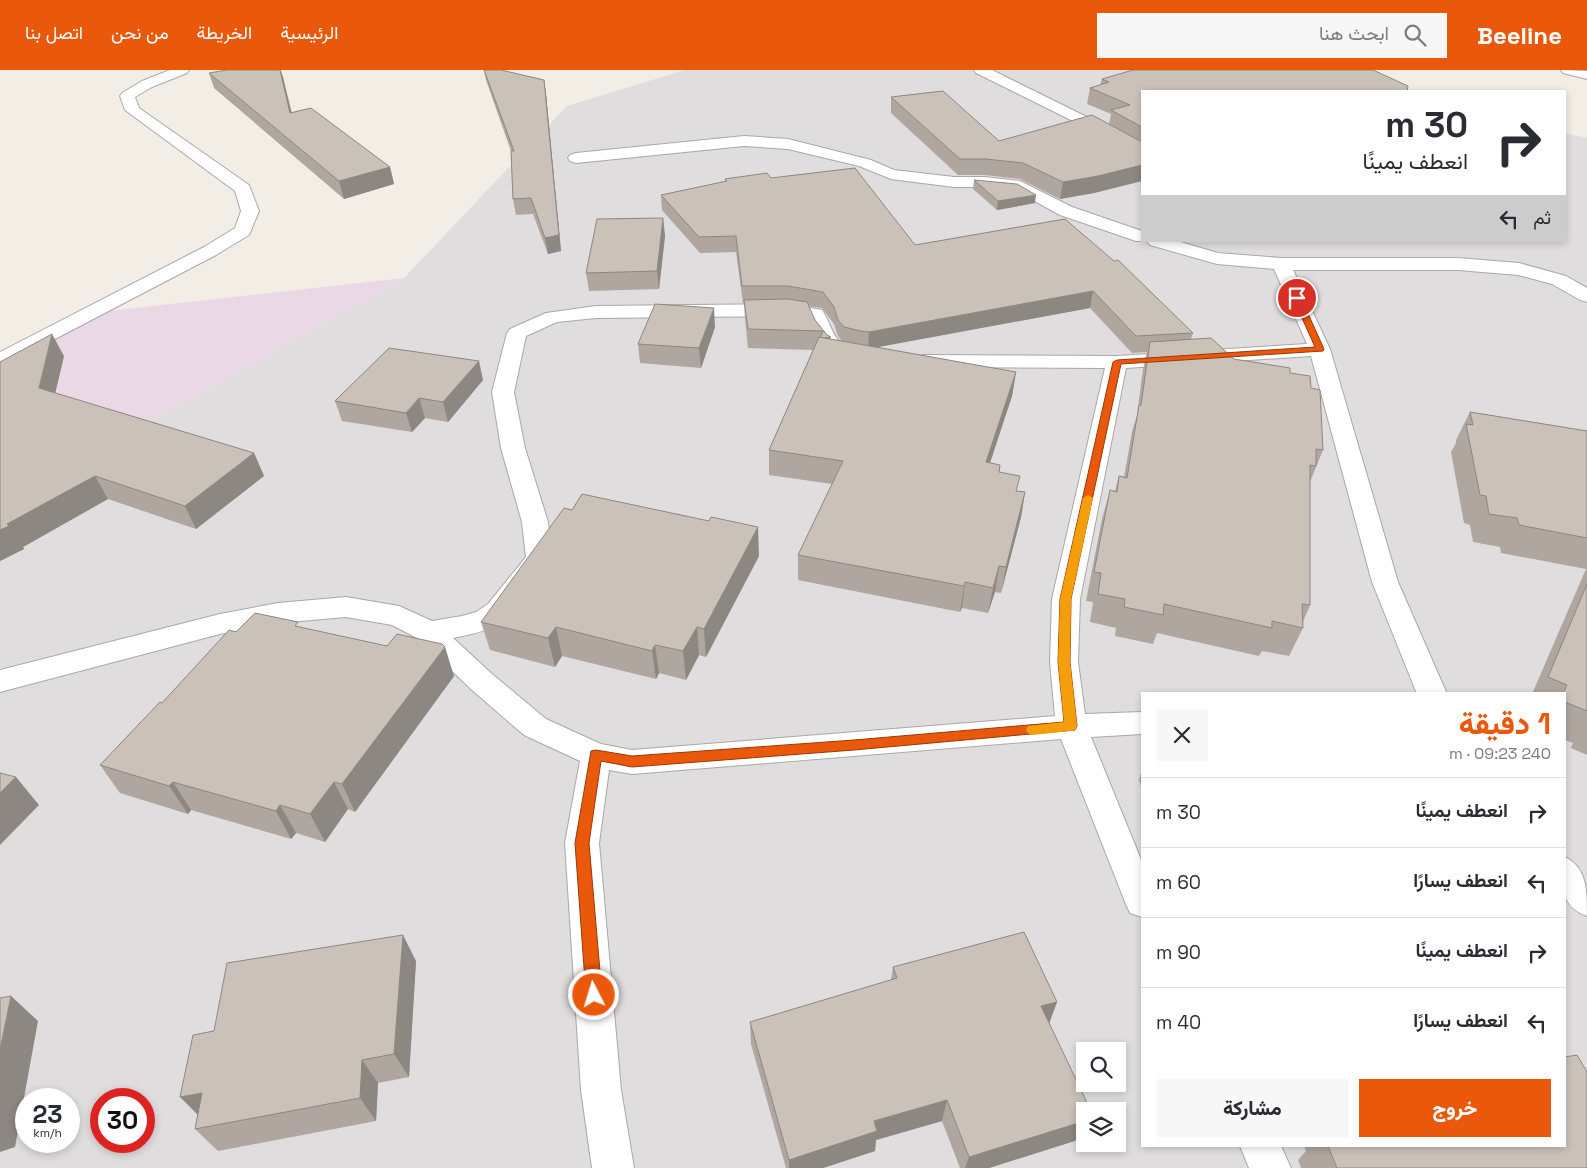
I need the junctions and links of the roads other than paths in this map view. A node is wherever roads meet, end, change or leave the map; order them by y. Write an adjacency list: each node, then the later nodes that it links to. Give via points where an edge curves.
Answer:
1 (182, 70): 14 (street, via 127,96 132,110 243,190 250,210 243,232)
2 (981, 70): 5 (street)
3 (1568, 70): 4 (street)
4 (1587, 76)
5 (1141, 152)
6 (576, 158): 7 (street, via 744,141 788,144 865,163 892,174 1020,186 1066,210)
7 (1141, 237)
8 (1164, 242): 9 (street)
9 (1216, 249): 10 (street)
10 (1281, 264): 11 (street, via 1458,264 1519,269 1560,280); 12 (street)
11 (1587, 296)
12 (1320, 349): 16 (street); 19 (street, via 1385,582)
13 (869, 356): 17 (street, via 835,349 815,314 788,310 596,312 553,318 517,333 503,392 513,448 536,522 540,558 494,614 465,626)
14 (0, 360)
15 (907, 360): 16 (street)
16 (1117, 362): 21 (street, via 1066,599 1064,662)
17 (429, 632): 18 (street, via 399,616 346,607 278,613 220,624); 22 (street, via 535,728)
18 (0, 681)
19 (1431, 692)
20 (1141, 723): 21 (street)
21 (1071, 726): 22 (street, via 632,762); 24 (street)
22 (596, 755): 27 (street, via 582,843 602,1090)
23 (1566, 873): 25 (street)
24 (1141, 900)
25 (1587, 901)
26 (1260, 1147): 28 (street)
27 (613, 1168)
28 (1270, 1168)

